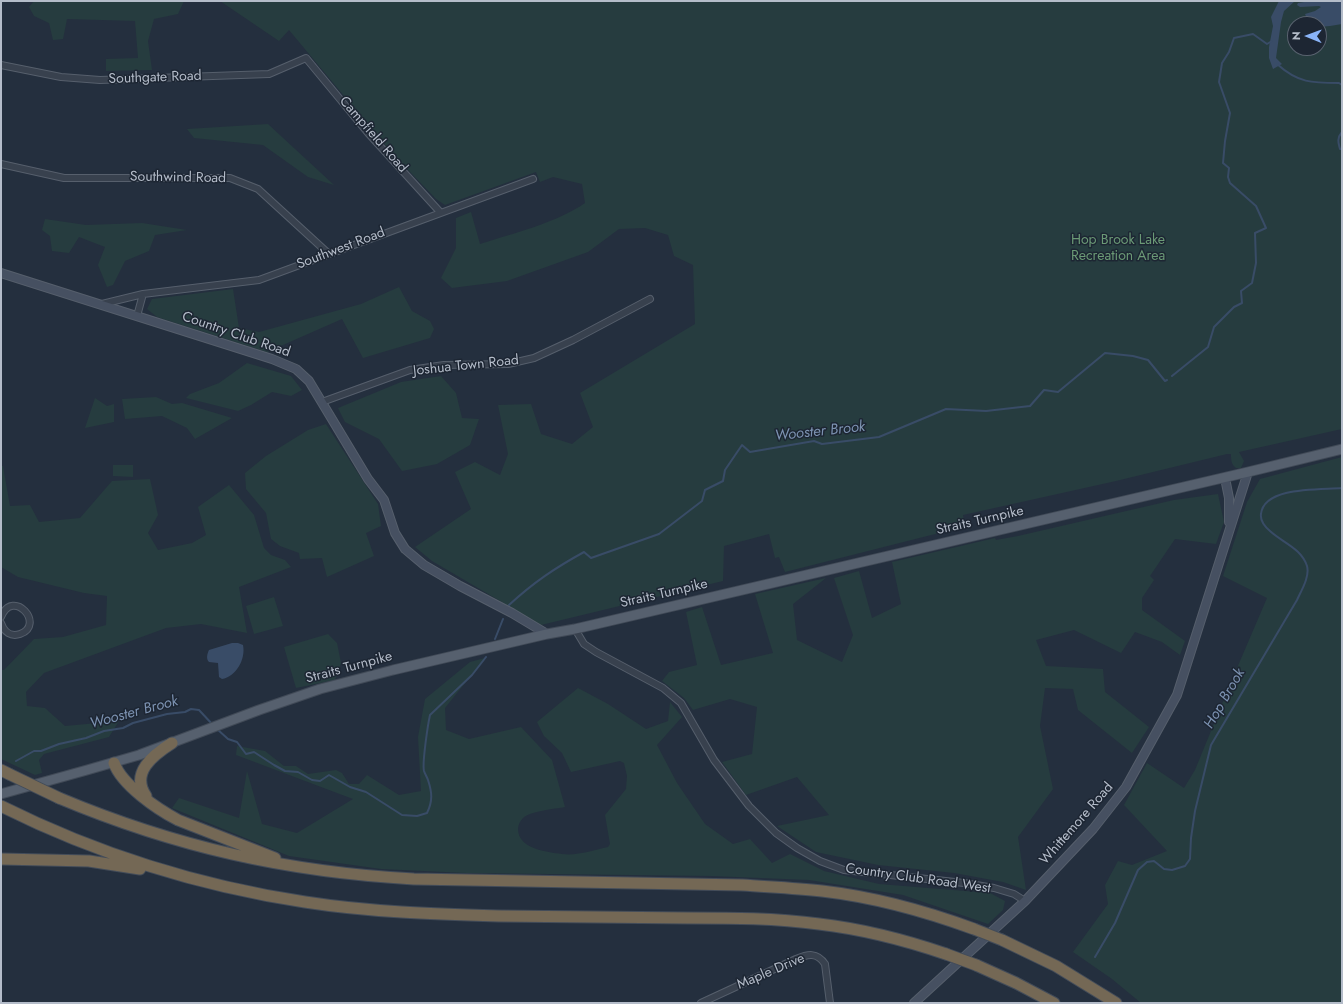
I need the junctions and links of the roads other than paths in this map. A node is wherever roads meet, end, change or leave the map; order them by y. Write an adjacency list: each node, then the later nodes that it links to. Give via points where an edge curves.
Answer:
1 (306, 58): 2 (street, Southgate Road, via 269,74 100,80 61,77); 5 (street, Campfield Road, via 368,133)
2 (1, 65)
3 (1, 164): 6 (street, Southwind Road, via 64,178 230,178 258,189)
4 (533, 178): 5 (street, Southwest Road)
5 (440, 212): 6 (street, Southwest Road)
6 (329, 254): 8 (street, Southwest Road, via 259,280)
7 (1, 273): 10 (main road, Country Club Road)
8 (143, 294): 10 (street, Southwest Road); 11 (street)
9 (650, 299): 12 (street, Joshua Town Road, via 534,358 508,364 444,365 410,370)
10 (102, 304): 11 (main road, Country Club Road)
11 (137, 316): 12 (main road, Country Club Road, via 288,365 305,377)
12 (322, 402): 20 (main road, Country Club Road, via 368,479 385,502 401,544 414,558)
13 (1342, 449): 14 (main road, Straits Turnpike)
14 (1248, 472): 15 (main road, Straits Turnpike); 16 (main road, Whittemore Road)
15 (1225, 478): 16 (main road, Whittemore Road, via 1229,498); 19 (main road, Straits Turnpike)
16 (1229, 529): 30 (main road, Whittemore Road, via 1171,707 1126,787 1093,829)
17 (2, 614): 18 (street, via 10,607 19,607 27,612 29,621 26,630 18,635 9,634)
18 (1, 623)
19 (575, 630): 20 (main road, Straits Turnpike); 30 (street, Country Club Road West, via 584,644 663,688 681,703 714,760 749,806 776,833 797,848 820,861 844,870 964,883 1008,892)
20 (547, 634): 21 (main road, Straits Turnpike, via 335,685)
21 (172, 743): 22 (main road, Straits Turnpike); 25 (highway, via 152,758 141,775 143,792)
22 (114, 763): 24 (main road, Straits Turnpike); 25 (highway, via 119,773)
23 (5, 772): 28 (highway, bridge, via 59,798 139,828 212,850)
24 (1, 794)
25 (158, 808): 28 (highway, via 178,820 261,853)
26 (6, 809): 29 (highway, via 104,851)
27 (1, 859): 29 (highway, via 101,862)
28 (338, 873): 35 (highway, bridge, via 420,879 736,885 796,888 850,895 930,914 1002,940 1056,966)
29 (230, 888): 34 (highway, bridge, via 307,902 386,910 497,916 793,921 844,928 908,942 946,954 1016,983)
30 (1025, 901): 33 (main road, Whittemore Road)
31 (701, 1003): 32 (street, Maple Drive, via 805,955 814,955 822,958 826,964)
32 (830, 1003)
33 (914, 1003)
34 (1054, 1003)
35 (1116, 1003)

